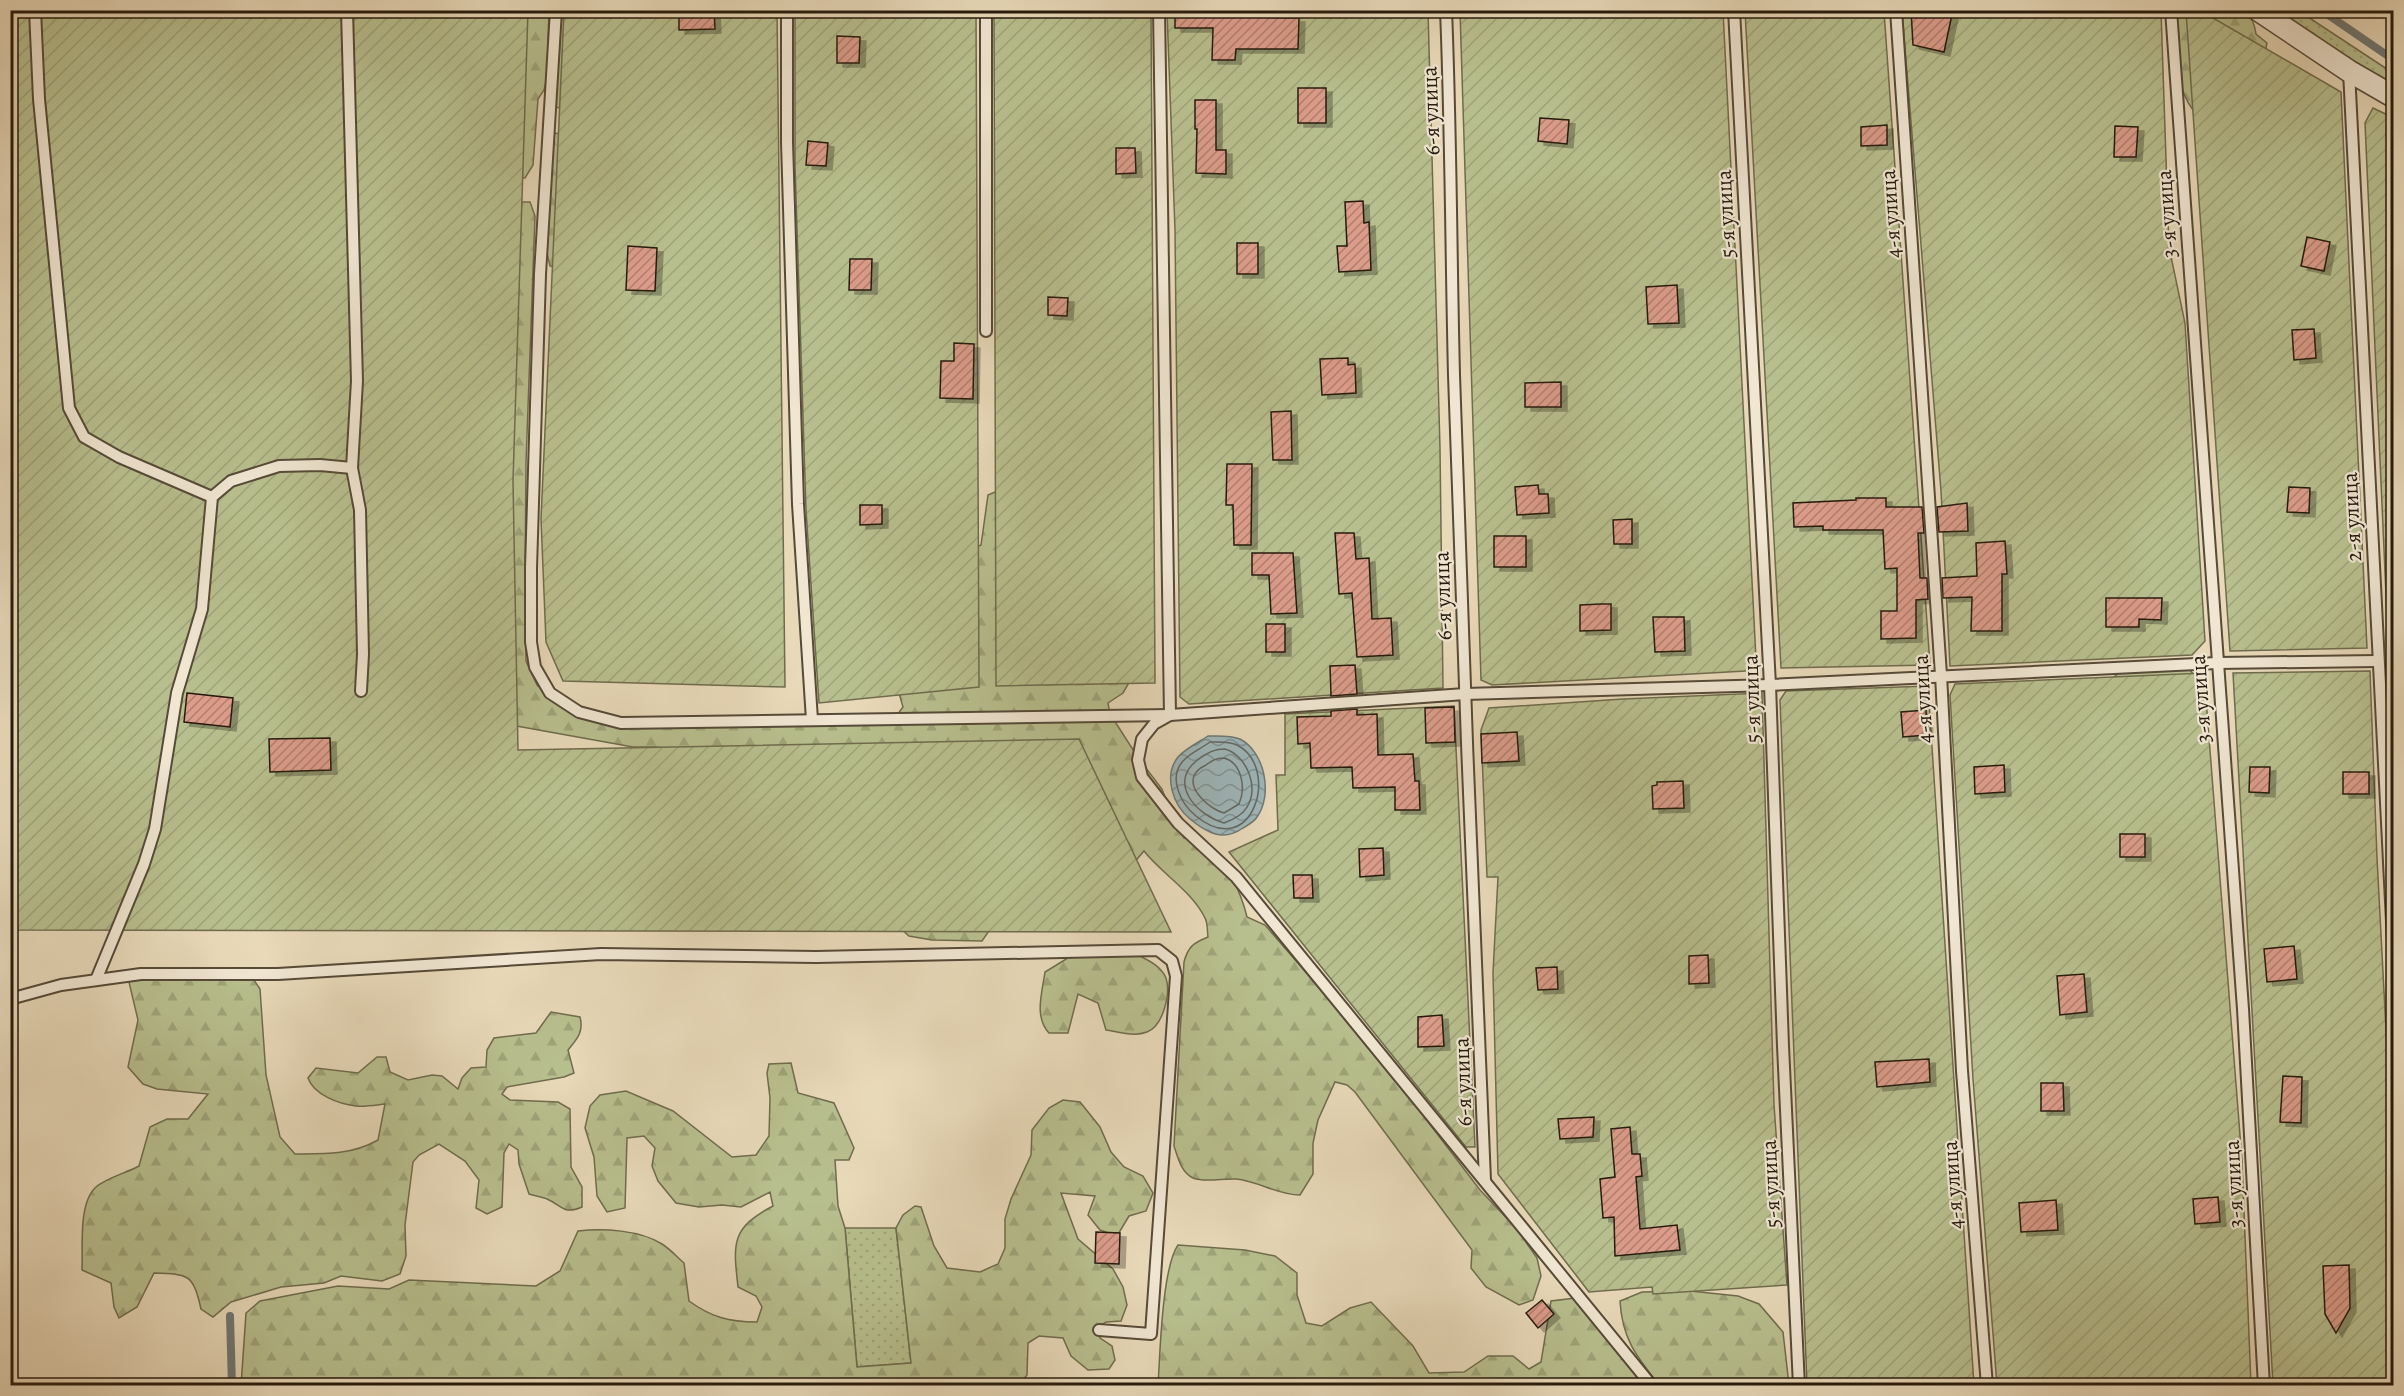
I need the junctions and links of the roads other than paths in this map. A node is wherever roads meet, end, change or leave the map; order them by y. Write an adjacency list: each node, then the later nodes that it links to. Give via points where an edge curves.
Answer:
1 (35, 10): 16 (lane, via 39,99 69,408 84,437 119,457)
2 (347, 10): 15 (lane, via 357,381)
3 (556, 10): 24 (lane, via 540,274 531,556 531,642 535,667 550,693 559,699 579,712 621,723)
4 (788, 10): 24 (lane, via 787,142 798,493)
5 (986, 10): 14 (lane)
6 (1159, 10): 23 (lane)
7 (1446, 10): 22 (lane, 6-я улица)
8 (1734, 10): 20 (lane, 5-я улица)
9 (1896, 10): 19 (lane, 4-я улица)
10 (2171, 10): 18 (lane, 3-я улица)
11 (2258, 10): 12 (street)
12 (2349, 72): 13 (street); 17 (lane, 2-я улица)
13 (2394, 96)
14 (986, 331)
15 (352, 468): 16 (lane, via 279,466 231,481); 21 (lane, via 360,510)
16 (212, 497): 26 (lane, via 202,609 177,693 155,829)
17 (2377, 661): 18 (lane); 25 (lane, 2-я улица)
18 (2217, 663): 19 (lane); 33 (lane, 3-я улица, via 2243,1009)
19 (1941, 675): 20 (lane); 32 (lane, 4-я улица, via 1962,1071)
20 (1770, 685): 22 (lane); 31 (lane, 5-я улица)
21 (361, 691)
22 (1465, 694): 23 (lane); 28 (lane, 6-я улица)
23 (1170, 715): 24 (lane); 28 (lane, via 1154,724 1142,739 1138,760 1142,777 1178,823 1236,877)
24 (812, 720)
25 (2394, 961)
26 (96, 980): 27 (lane); 29 (lane, via 141,974 278,974 601,954 816,957 1158,950 1172,961 1176,976 1151,1334)
27 (10, 999)
28 (1485, 1181): 30 (lane)
29 (1099, 1329)
30 (1652, 1386)
31 (1799, 1386)
32 (1987, 1386)
33 (2264, 1386)

